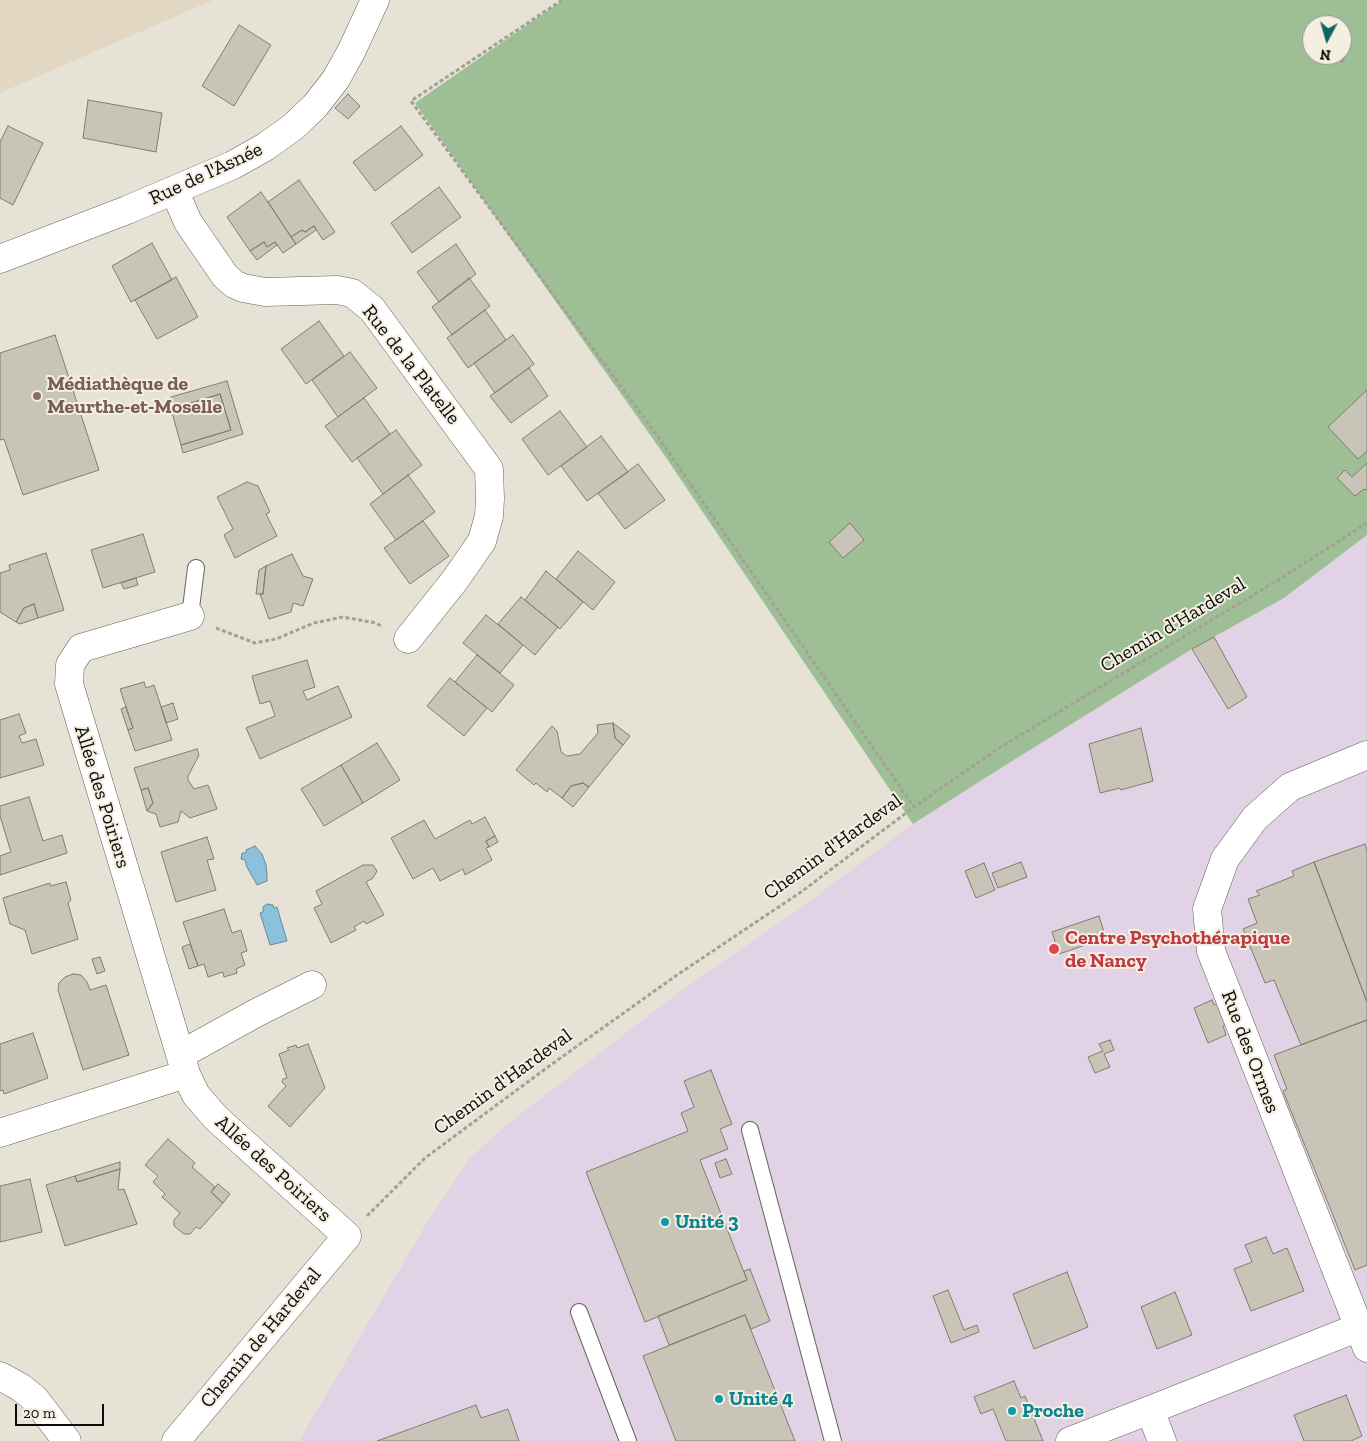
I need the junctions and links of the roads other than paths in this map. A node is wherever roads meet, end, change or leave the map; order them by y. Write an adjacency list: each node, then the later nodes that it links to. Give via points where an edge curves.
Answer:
1 (376, 0): 2 (street, Rue de l'Asnée, via 336,79 293,127 233,165)
2 (174, 190): 3 (street, Rue de l'Asnée); 6 (street, Rue de la Platelle, via 188,222 234,284 265,292 336,290 352,293 372,308 489,469 489,516 482,541)
3 (0, 259)
4 (196, 568): 5 (lane)
5 (190, 616): 9 (street, Allée des Poiriers, via 81,648 70,665 68,684)
6 (408, 639)
7 (1367, 755): 14 (street, Rue des Ormes, via 1290,787 1255,818 1224,860 1207,909 1211,952)
8 (312, 985): 9 (street, via 256,1013)
9 (183, 1065): 11 (street); 12 (street, Allée des Poiriers, via 196,1095 216,1118)
10 (750, 1130): 20 (lane)
11 (0, 1133)
12 (347, 1236): 18 (street, Chemin de Hardeval)
13 (579, 1312): 19 (lane)
14 (1364, 1333): 16 (street)
15 (0, 1376): 17 (street, via 35,1399)
16 (1150, 1410): 21 (street); 22 (street)
17 (68, 1441)
18 (176, 1441)
19 (628, 1441)
20 (833, 1441)
21 (1070, 1441)
22 (1162, 1441)

